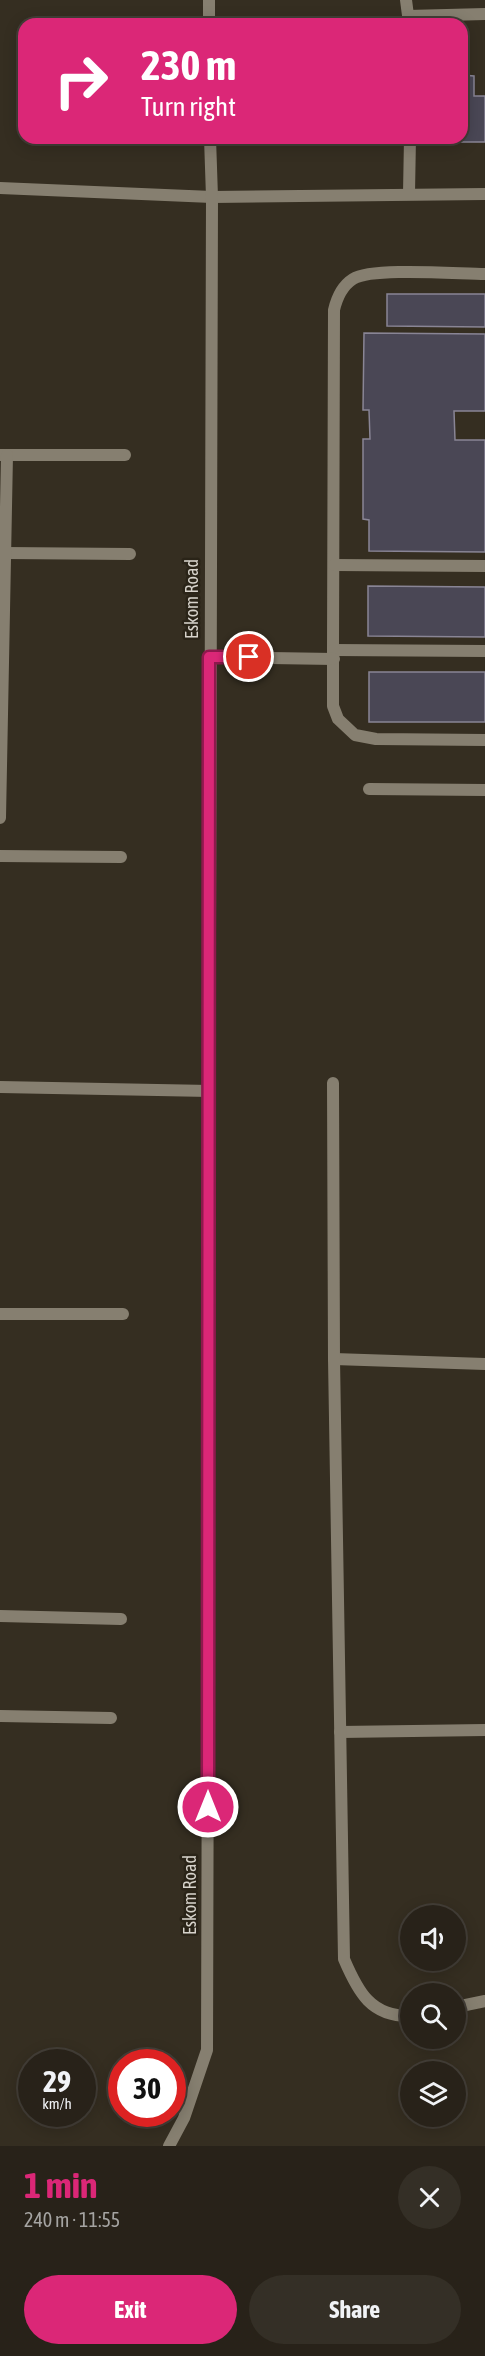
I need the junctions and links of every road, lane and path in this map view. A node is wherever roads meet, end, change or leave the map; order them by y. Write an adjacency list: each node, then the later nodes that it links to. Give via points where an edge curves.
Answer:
1 (210, 0): 4 (street)
2 (406, 0): 5 (street)
3 (485, 14): 6 (street)
4 (209, 18)
5 (408, 18)
6 (434, 18)
7 (210, 144): 12 (street, Eskom Road)
8 (410, 144): 10 (street)
9 (0, 188): 12 (street)
10 (409, 193): 11 (street); 12 (street)
11 (485, 194)
12 (212, 197): 22 (street, Eskom Road)
13 (485, 274): 18 (street, via 365,274 344,286 337,297)
14 (3, 454): 15 (street); 16 (street)
15 (125, 455)
16 (4, 553): 17 (street); 26 (street)
17 (130, 554)
18 (334, 565): 19 (street); 21 (street)
19 (485, 566)
20 (485, 651): 21 (street)
21 (334, 655): 22 (street); 23 (street, via 333,706 338,719 355,735 376,739)
22 (209, 657): 31 (street, Eskom Road)
23 (485, 740)
24 (369, 789): 25 (street)
25 (485, 790)
26 (0, 818)
27 (0, 856): 28 (street)
28 (121, 857)
29 (333, 1083): 34 (street)
30 (0, 1087): 31 (street)
31 (210, 1091): 45 (street, Eskom Road, via 207,2050 184,2118)
32 (0, 1314): 33 (street)
33 (123, 1314)
34 (334, 1359): 35 (street); 41 (street)
35 (485, 1364)
36 (0, 1616): 37 (street)
37 (121, 1619)
38 (0, 1716): 39 (street)
39 (111, 1718)
40 (485, 1730): 41 (street)
41 (340, 1732): 44 (street, via 344,1959 356,1988 380,2013)
42 (485, 2001): 43 (street)
43 (466, 2005)
44 (400, 2015)
45 (169, 2146)

